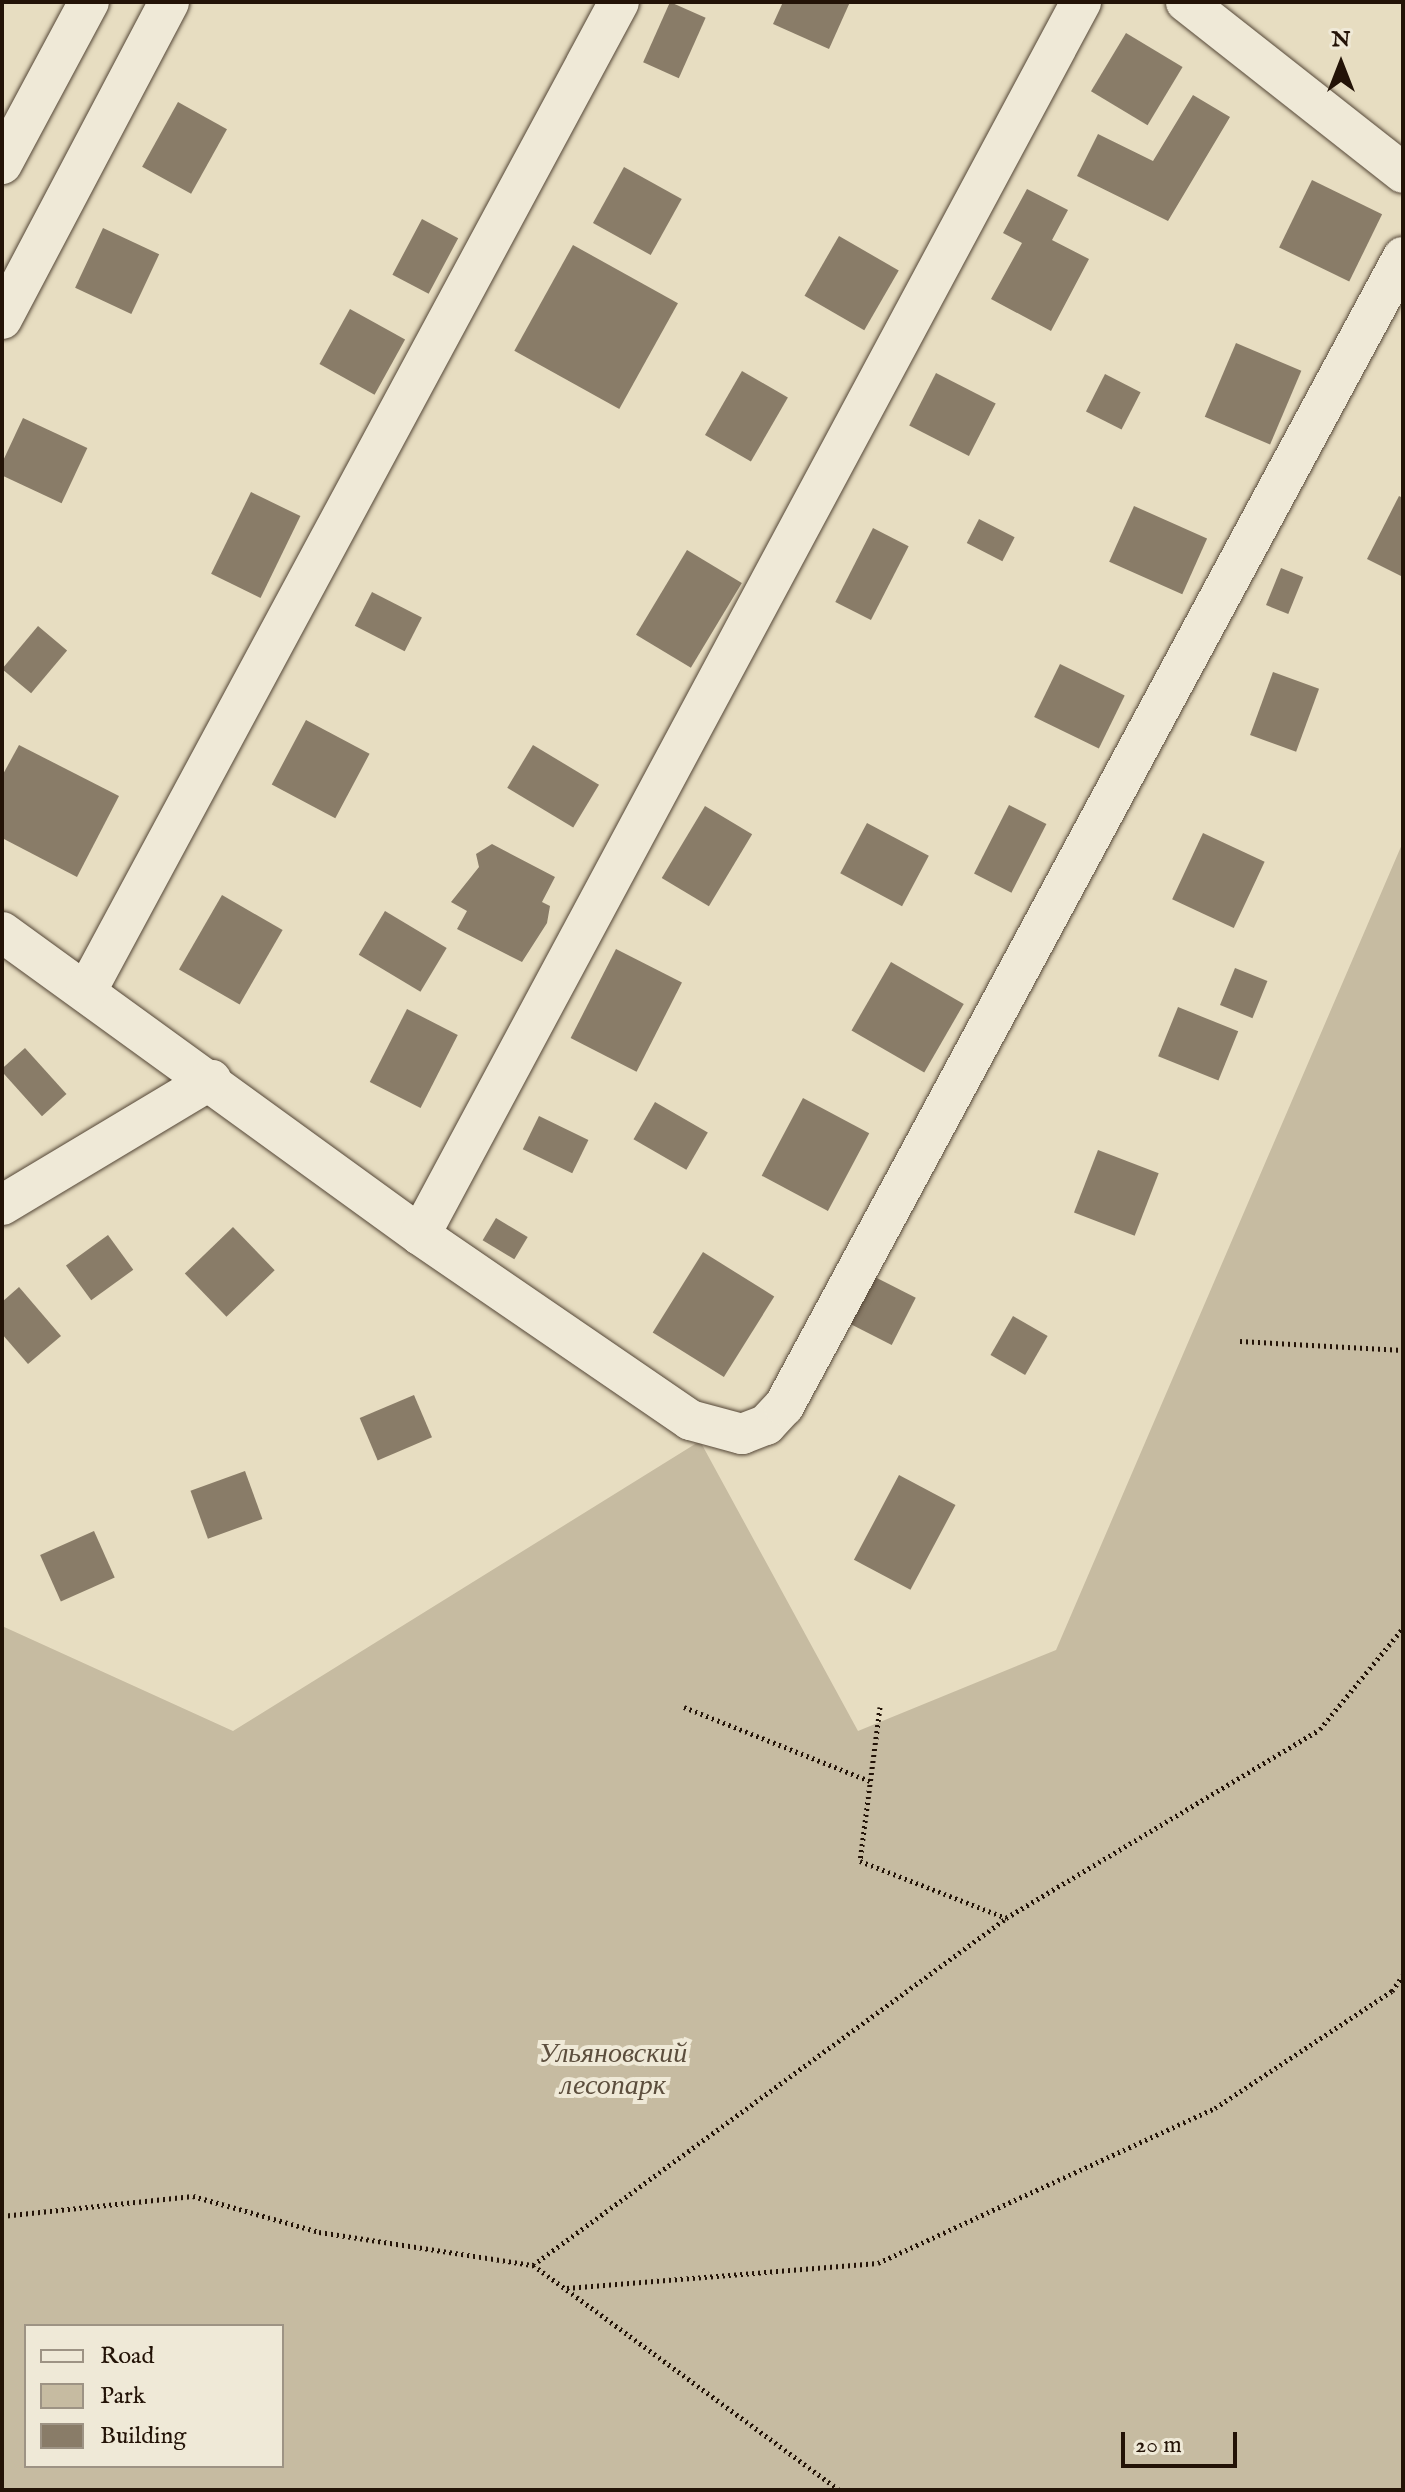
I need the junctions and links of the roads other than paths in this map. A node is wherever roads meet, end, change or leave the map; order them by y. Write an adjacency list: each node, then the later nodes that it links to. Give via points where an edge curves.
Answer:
1 (169, 2): 9 (street)
2 (619, 2): 11 (street)
3 (1081, 2): 14 (street)
4 (1186, 2): 7 (street)
5 (82, 5): 6 (street)
6 (2, 164)
7 (1403, 173)
8 (1403, 257): 14 (street, via 784,1406 766,1425 742,1434 690,1420)
9 (2, 319)
10 (2, 932): 11 (street)
11 (86, 992): 12 (street)
12 (211, 1080): 13 (street); 14 (street)
13 (2, 1205)
14 (420, 1235)

